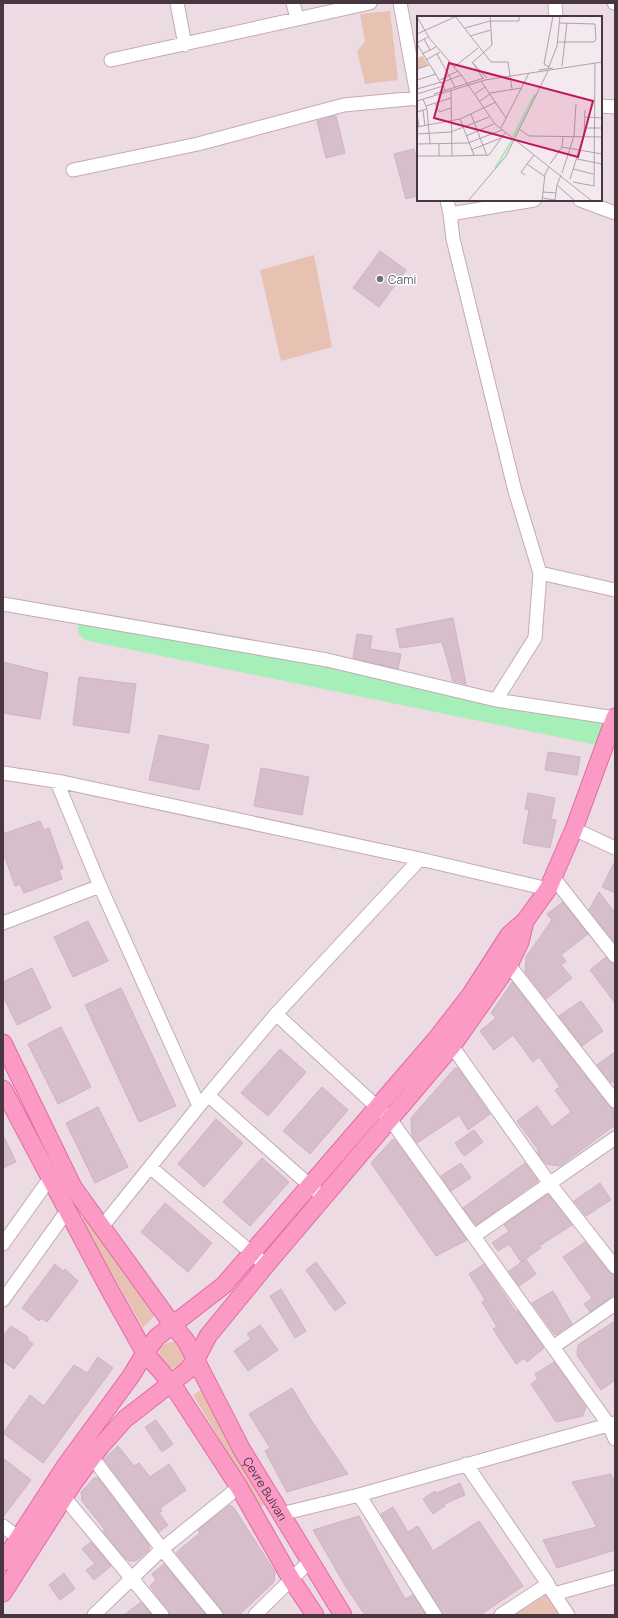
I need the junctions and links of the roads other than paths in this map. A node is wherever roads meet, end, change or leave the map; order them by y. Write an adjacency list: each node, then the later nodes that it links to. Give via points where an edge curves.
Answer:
1 (177, 3): 8 (street)
2 (294, 3): 7 (street)
3 (370, 3): 7 (street)
4 (400, 3): 10 (street)
5 (555, 3): 6 (street)
6 (556, 16)
7 (297, 18): 8 (street)
8 (185, 45): 9 (street)
9 (111, 60)
10 (417, 94)
11 (417, 99): 14 (street, via 344,105 198,144)
12 (602, 106): 13 (street)
13 (615, 107)
14 (73, 170)
15 (446, 201): 19 (street)
16 (528, 201): 19 (street)
17 (583, 201): 18 (street)
18 (615, 213)
19 (450, 214): 20 (street, via 453,239 488,386 515,491)
20 (540, 573): 21 (street); 23 (street, via 535,638)
21 (615, 590)
22 (3, 604): 23 (street, via 327,660)
23 (496, 700): 24 (street)
24 (615, 717): 27 (main road)
25 (3, 773): 26 (street)
26 (57, 782): 29 (street); 31 (street)
27 (574, 829): 28 (street); 30 (main road)
28 (615, 848)
29 (420, 859): 30 (street); 36 (street)
30 (550, 883): 32 (main road); 34 (street)
31 (100, 886): 33 (street); 42 (street)
32 (525, 921): 35 (main road, via 520,942); 43 (main road, via 509,935 471,994)
33 (3, 924)
34 (615, 956)
35 (508, 965): 38 (main road); 41 (street)
36 (276, 1014): 40 (street); 43 (street)
37 (3, 1043): 52 (main road, Çevre Bulvarı, via 73,1187)
38 (452, 1046): 44 (main road); 48 (street)
39 (3, 1089): 47 (main road, Çevre Bulvarı)
40 (208, 1095): 42 (street); 49 (street)
41 (615, 1100)
42 (199, 1106): 46 (street)
43 (378, 1107): 44 (street); 49 (main road)
44 (390, 1119): 50 (main road); 53 (street)
45 (615, 1138): 48 (street)
46 (150, 1167): 52 (street); 55 (street)
47 (50, 1178): 51 (main road, Çevre Bulvarı); 54 (street)
48 (550, 1184): 53 (street); 57 (street)
49 (310, 1186): 50 (street); 55 (main road)
50 (323, 1198): 56 (main road)
51 (68, 1212): 58 (street); 62 (main road, Çevre Bulvarı)
52 (101, 1228): 60 (main road, Çevre Bulvarı)
53 (474, 1236): 61 (street)
54 (3, 1244)
55 (252, 1252): 56 (street); 60 (main road, via 224,1285)
56 (266, 1264): 63 (main road, via 208,1336)
57 (615, 1267)
58 (3, 1300)
59 (615, 1304): 61 (street)
60 (172, 1324): 62 (main road, via 157,1337); 63 (main road, Çevre Bulvarı)
61 (554, 1347): 65 (street)
62 (145, 1353): 64 (main road, Çevre Bulvarı); 74 (main road, via 66,1465)
63 (196, 1359): 64 (main road); 72 (main road, Çevre Bulvarı, via 242,1450)
64 (172, 1384): 67 (main road, via 125,1419); 69 (main road, Çevre Bulvarı)
65 (612, 1424): 66 (street); 68 (street)
66 (615, 1439)
67 (92, 1457): 71 (main road); 75 (street)
68 (466, 1464): 70 (street); 81 (street)
69 (239, 1487): 75 (street); 80 (main road, Çevre Bulvarı)
70 (359, 1495): 72 (street); 89 (street)
71 (64, 1497): 74 (main road); 79 (street)
72 (280, 1514): 77 (main road, Çevre Bulvarı)
73 (3, 1526): 74 (street)
74 (25, 1543): 76 (main road); 82 (main road)
75 (162, 1549): 79 (street); 86 (street)
76 (3, 1562)
77 (309, 1562): 80 (street); 88 (main road, Çevre Bulvarı)
78 (615, 1577): 81 (street)
79 (132, 1578): 84 (street); 85 (street)
80 (291, 1579): 83 (street); 87 (main road, Çevre Bulvarı)
81 (551, 1589): 90 (street); 91 (street)
82 (3, 1593)
83 (259, 1614)
84 (94, 1615)
85 (162, 1615)
86 (216, 1615)
87 (315, 1615)
88 (343, 1615)
89 (435, 1615)
90 (501, 1615)
91 (568, 1615)

